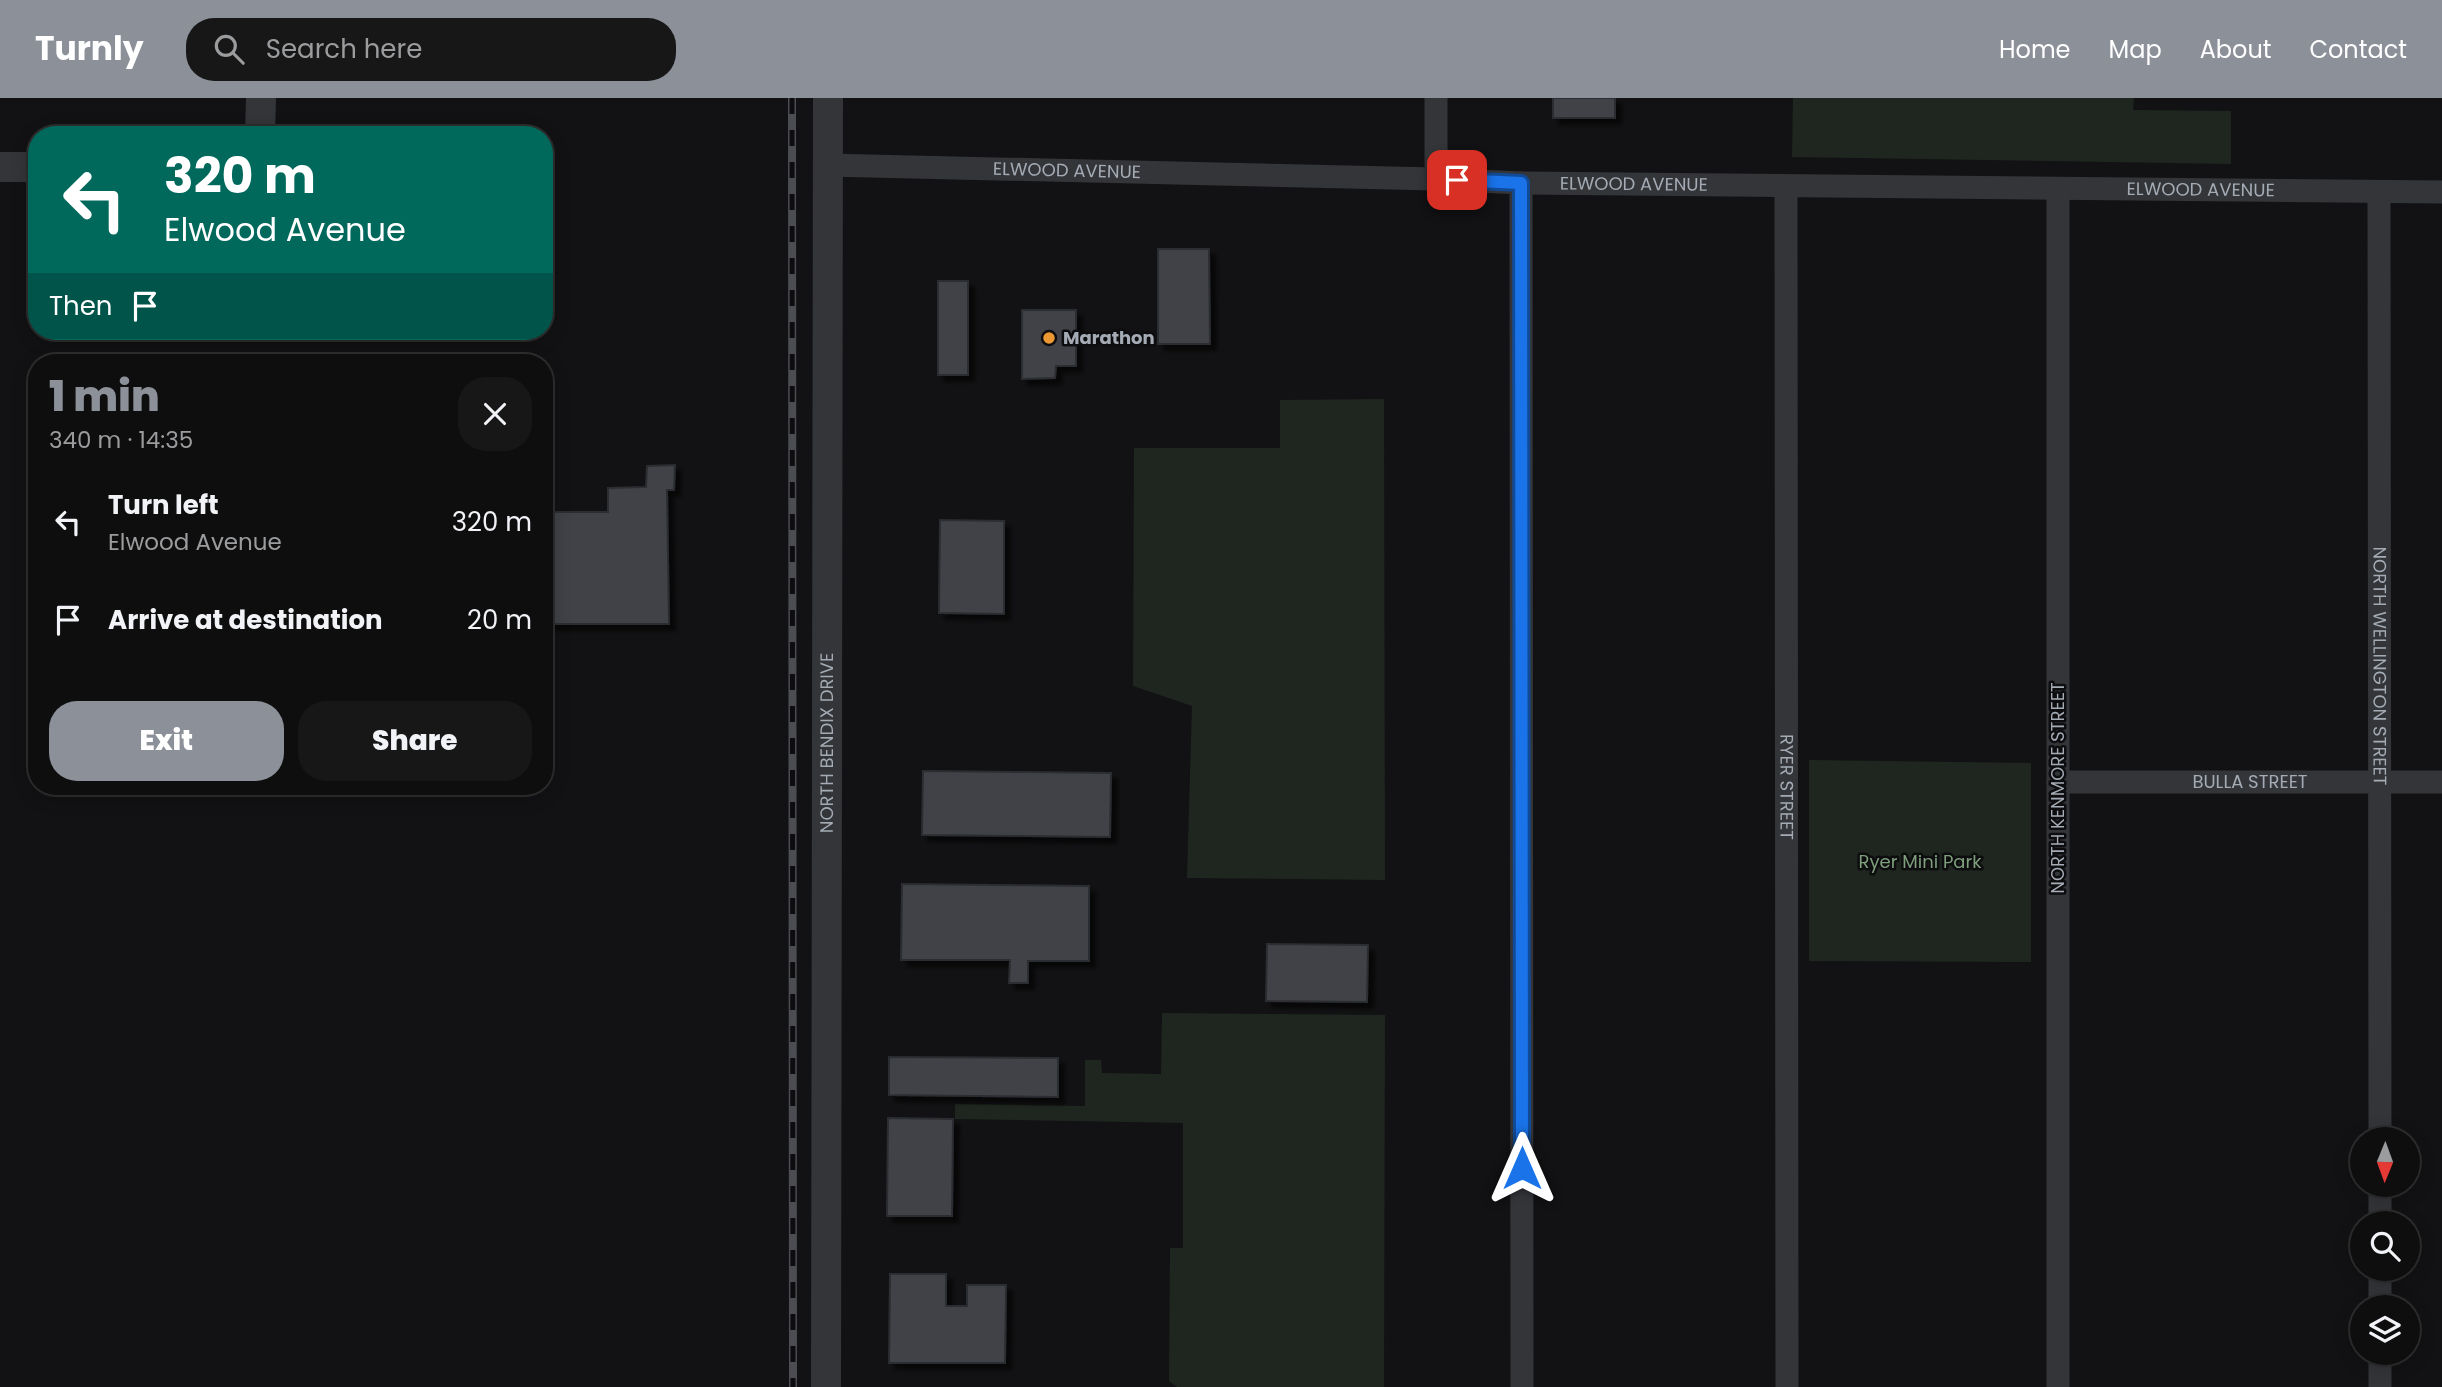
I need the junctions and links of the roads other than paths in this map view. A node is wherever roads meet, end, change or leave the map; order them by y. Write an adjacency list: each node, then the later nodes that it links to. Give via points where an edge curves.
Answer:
1 (261, 98): 4 (street)
2 (828, 98): 5 (street, NORTH BENDIX DRIVE)
3 (1436, 98): 8 (street)
4 (260, 126)
5 (827, 165): 8 (street, ELWOOD AVENUE); 19 (street, NORTH BENDIX DRIVE)
6 (0, 167): 7 (street)
7 (28, 167)
8 (1436, 179): 9 (street, ELWOOD AVENUE)
9 (1521, 183): 10 (street, ELWOOD AVENUE); 20 (street)
10 (1786, 187): 11 (street, ELWOOD AVENUE); 21 (street, RYER STREET)
11 (2058, 190): 12 (street, ELWOOD AVENUE); 14 (street, NORTH KENMORE STREET)
12 (2379, 192): 13 (street, ELWOOD AVENUE); 15 (street, NORTH WELLINGTON STREET)
13 (2442, 192)
14 (2058, 782): 15 (street, BULLA STREET); 22 (street, NORTH KENMORE STREET)
15 (2379, 782): 16 (street, BULLA STREET); 17 (street, NORTH WELLINGTON STREET)
16 (2442, 782)
17 (2380, 1127)
18 (2380, 1365): 23 (street)
19 (826, 1387)
20 (1522, 1387)
21 (1787, 1387)
22 (2058, 1387)
23 (2380, 1387)

